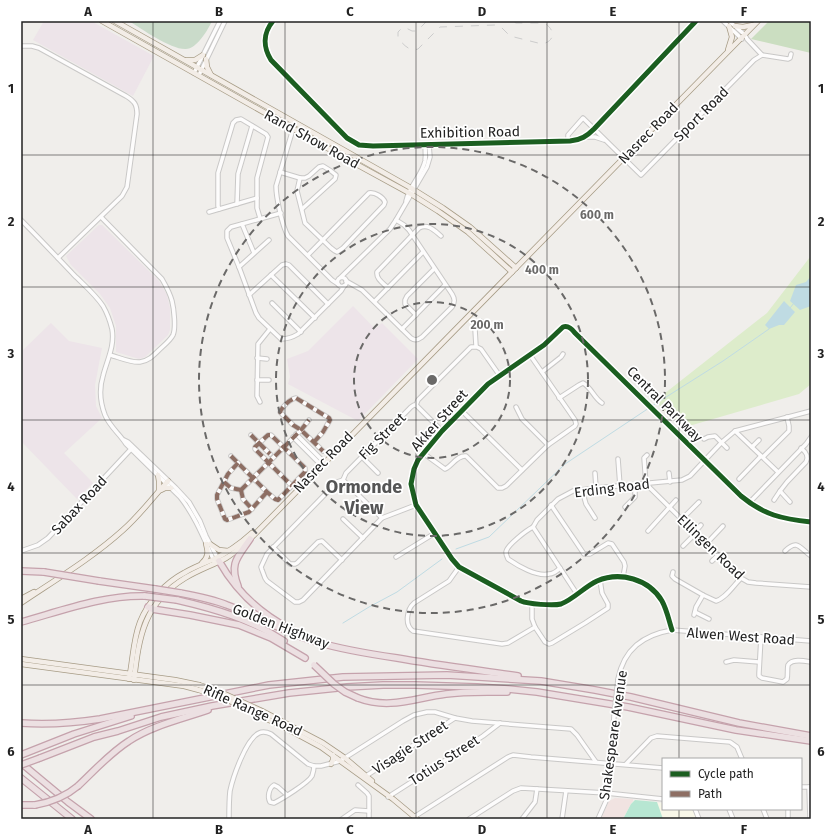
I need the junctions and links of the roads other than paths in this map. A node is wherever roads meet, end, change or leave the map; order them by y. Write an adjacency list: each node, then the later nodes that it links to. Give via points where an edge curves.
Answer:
1 (102, 21): 20 (main road, Rand Show Road)
2 (114, 21): 18 (main road, Rand Show Road)
3 (220, 21): 14 (street)
4 (225, 21): 17 (street)
5 (272, 21): 28 (street, Exhibition Road, via 265,41 271,60 347,138 363,146)
6 (696, 21): 24 (street, Exhibition Road)
7 (723, 21): 9 (street)
8 (756, 22): 10 (main road, via 745,27); 11 (main road, Nasrec Road)
9 (729, 24): 10 (street); 11 (street); 13 (main road, via 732,37)
10 (735, 26): 11 (street)
11 (744, 38): 13 (main road, Nasrec Road); 16 (street)
12 (21, 46): 40 (street, via 39,48 126,96 137,107 127,187 122,196)
13 (727, 52): 29 (main road, Nasrec Road)
14 (203, 54): 18 (main road, via 195,60); 19 (street)
15 (792, 54): 16 (street, via 788,59)
16 (762, 55): 29 (street, Sport Road, via 754,60 641,175)
17 (206, 59): 19 (street); 21 (main road)
18 (184, 60): 19 (main road, Rand Show Road)
19 (199, 68): 20 (street); 21 (main road, Rand Show Road)
20 (196, 74): 23 (main road, Rand Show Road)
21 (211, 75): 32 (main road, Rand Show Road)
22 (252, 126): 34 (street, via 267,134 268,138 257,176); 35 (street, via 237,176); 36 (street, via 239,119 232,125 218,173)
23 (293, 129): 30 (street); 33 (main road, Rand Show Road)
24 (594, 129): 25 (street, Exhibition Road); 26 (street, via 583,118 568,135); 27 (street)
25 (585, 137): 26 (street, Exhibition Road); 27 (street, via 595,137)
26 (568, 142): 28 (street, Exhibition Road)
27 (608, 142): 29 (street)
28 (427, 145): 32 (street, via 429,162)
29 (624, 158): 54 (main road, Nasrec Road)
30 (280, 172): 31 (street); 39 (street, via 276,188)
31 (300, 178): 37 (street, via 297,191); 37 (street, via 307,178 321,166 336,176)
32 (413, 189): 33 (street); 54 (main road, Rand Show Road, via 470,227)
33 (410, 194): 43 (street); 57 (main road, Rand Show Road, via 468,232)
34 (256, 198): 35 (street); 41 (street)
35 (237, 204): 36 (street)
36 (219, 209): 38 (street)
37 (302, 209): 48 (street, via 306,224)
38 (209, 212)
39 (281, 212): 41 (street); 51 (street, via 288,235)
40 (100, 217): 52 (street); 78 (street, via 162,279 173,302 173,335 150,358 138,362)
41 (260, 218): 44 (street)
42 (21, 220): 52 (street)
43 (396, 220): 45 (street); 56 (street)
44 (242, 224): 50 (street); 53 (street, via 229,228 226,234)
45 (412, 235): 46 (street, via 425,226); 49 (street); 64 (street, via 376,274)
46 (441, 236)
47 (269, 240): 50 (street)
48 (322, 240): 48 (street, via 369,194 374,193 385,202 343,248 333,251); 51 (street)
49 (423, 252): 55 (street); 64 (street)
50 (254, 253): 53 (street)
51 (308, 255): 58 (street)
52 (58, 258): 78 (street, via 106,311 112,332)
53 (239, 267): 66 (street)
54 (515, 267): 57 (main road, Nasrec Road)
55 (434, 268): 63 (street); 70 (street, via 404,301)
56 (349, 270): 60 (street); 61 (street)
57 (511, 272): 124 (main road, Nasrec Road)
58 (327, 273): 60 (street); 62 (street)
59 (271, 275): 66 (street); 69 (street, via 283,264 288,265); 71 (street)
60 (340, 278): 61 (street, via 344,277); 62 (street, via 337,281)
61 (345, 283): 62 (street); 65 (street); 67 (street, via 362,290)
62 (339, 285): 65 (street)
63 (445, 286): 70 (street); 73 (street, via 454,298 454,303 424,336 415,340)
64 (388, 288): 67 (street)
65 (338, 294): 69 (street)
66 (249, 295): 72 (street, via 258,316)
67 (374, 302): 73 (street)
68 (272, 304): 75 (street)
69 (328, 304): 71 (street)
70 (416, 314): 73 (street)
71 (315, 318): 75 (street)
72 (270, 329): 75 (street, via 282,339 296,336); 80 (street, via 258,343)
73 (402, 329)
74 (475, 329): 76 (street)
75 (301, 332)
76 (476, 346): 84 (street, via 481,349); 90 (street, via 470,348)
77 (563, 354): 83 (street)
78 (110, 355): 110 (street, via 100,390 101,403 115,432)
79 (530, 356): 82 (street, Central Parkway); 83 (street); 121 (street, Central Parkway, via 549,342 563,327 569,327)
80 (257, 358): 81 (street); 85 (street)
81 (267, 359)
82 (511, 369): 84 (street, Akker Street)
83 (542, 372): 87 (street)
84 (500, 376): 92 (street, Akker Street, via 488,384)
85 (257, 380): 86 (street); 88 (street, via 257,396)
86 (269, 380)
87 (559, 398): 89 (street, via 583,383); 107 (street, via 576,424)
88 (260, 402)
89 (602, 403)
90 (416, 405): 97 (street, Fig Street); 118 (street, Fig Street, via 411,407)
91 (516, 407): 107 (street, via 522,419)
92 (462, 411): 97 (street, Akker Street); 125 (street)
93 (811, 411): 94 (street)
94 (787, 417): 98 (street); 119 (street, via 788,432)
95 (309, 420): 96 (street)
96 (301, 430): 100 (street); 104 (street); 104 (street, via 280,412 295,398 330,420)
97 (442, 430): 114 (street, Akker Street)
98 (735, 431): 105 (street, Erding Road); 109 (street)
99 (250, 435): 106 (street)
100 (295, 436): 108 (street); 124 (street)
101 (811, 437): 112 (street)
102 (704, 439): 105 (street, via 714,436)
103 (759, 440): 109 (street)
104 (314, 442): 113 (street)
105 (722, 442): 111 (street); 121 (street, Erding Road)
106 (259, 444): 108 (street, via 270,435); 115 (street); 122 (street, via 255,449)
107 (548, 445): 125 (street)
108 (283, 447): 122 (street); 140 (street, via 306,469)
109 (752, 447): 119 (street)
110 (132, 448): 130 (street); 134 (street); 177 (street, Sabax Road, via 48,538)
111 (727, 448)
112 (801, 448): 126 (street); 146 (street, via 808,458)
113 (323, 451)
114 (423, 453): 125 (street, via 444,469 460,457 466,456 498,488 506,486); 155 (street, Akker Street, via 411,479)
115 (270, 454)
116 (647, 455): 138 (street, via 644,458)
117 (231, 456): 123 (street)
118 (362, 457): 127 (street); 133 (street, Fig Street, via 346,473)
119 (762, 457): 126 (street); 132 (street)
120 (618, 459): 141 (street)
121 (704, 460): 136 (street, Erding Road, via 686,478); 154 (street, Central Parkway)
122 (268, 462): 131 (street); 140 (street)
123 (238, 463): 131 (street); 135 (street)
124 (323, 464): 172 (main road, Nasrec Road); 178 (main road, Nasrec Road, via 258,528)
125 (522, 470)
126 (778, 472): 154 (street)
127 (378, 473)
128 (596, 473): 143 (street)
129 (669, 473): 136 (street)
130 (158, 475): 134 (street); 147 (main road)
131 (253, 478): 144 (street); 148 (street)
132 (739, 479)
133 (344, 480): 160 (street); 176 (street, via 337,482)
134 (167, 482): 142 (street); 147 (main road); 174 (street, via 192,506)
135 (224, 482): 144 (street, via 232,489); 159 (street, via 217,497 225,519 237,517)
136 (670, 482): 137 (street, Erding Road)
137 (657, 483): 138 (street, Erding Road); 149 (street)
138 (646, 484): 139 (street, Erding Road); 149 (street, Ellingen Road)
139 (635, 485): 141 (street, Erding Road); 157 (street, via 635,497)
140 (292, 486): 148 (street, via 278,500)
141 (620, 486): 143 (street, Erding Road)
142 (171, 488): 147 (main road); 174 (street, via 188,508)
143 (596, 488): 145 (street, Erding Road)
144 (241, 490): 159 (street, via 243,499)
145 (582, 490): 156 (street, Erding Road, via 566,494); 161 (street, via 586,504)
146 (780, 491): 151 (street); 153 (street)
147 (158, 492): 193 (main road, via 113,539)
148 (267, 492): 159 (street)
149 (654, 493): 158 (street, Ellingen Road)
150 (676, 500): 158 (street)
151 (774, 500)
152 (699, 502): 163 (street)
153 (790, 502)
154 (749, 503): 164 (street, Central Parkway, via 778,517)
155 (416, 505): 160 (street); 170 (street, Akker Street)
156 (551, 506): 167 (street, Erding Road); 191 (street, via 584,554 590,554 611,543 624,563)
157 (625, 507)
158 (670, 507): 163 (street, Ellingen Road); 168 (street)
159 (252, 509)
160 (382, 518): 171 (street)
161 (595, 518)
162 (343, 519): 171 (street)
163 (682, 519): 169 (street, Ellingen Road)
164 (811, 522)
165 (701, 525): 169 (street)
166 (724, 526): 173 (street)
167 (533, 527): 188 (street); 188 (street, Erding Road, via 524,532 508,549 508,558 537,574 551,574)
168 (648, 531)
169 (695, 532): 173 (street, Ellingen Road); 175 (street)
170 (434, 533): 182 (street); 187 (street, Akker Street)
171 (363, 538): 184 (street)
172 (250, 539): 183 (main road, Nasrec Road, via 236,551); 196 (highway, via 234,565)
173 (707, 543): 180 (street, Ellingen Road)
174 (208, 544): 178 (main road, via 219,550); 183 (street); 186 (main road, via 207,556)
175 (683, 546)
176 (273, 547): 184 (street, via 290,564 295,564 322,541); 184 (street, via 265,556 262,570 267,581 295,602 303,600)
177 (21, 551)
178 (228, 551): 183 (main road, Nasrec Road)
179 (785, 551): 181 (street, via 795,545)
180 (718, 555): 185 (street); 192 (street, Ellingen Road)
181 (811, 556)
182 (396, 557)
183 (216, 560): 186 (main road, Nasrec Road); 196 (highway); 202 (main road, Nasrec Road, via 175,585)
184 (342, 560)
185 (712, 561)
186 (198, 566): 202 (main road, Nasrec Road, via 184,572 173,581 157,596)
187 (460, 567): 201 (street, Akker Street, via 521,601); 205 (street, via 450,581 411,606 407,624 411,630 506,644)
188 (560, 568): 197 (street)
189 (21, 571): 208 (highway, Golden Highway, bridge, via 44,572 203,598 225,604)
190 (673, 572): 198 (street, via 672,576 675,579)
191 (623, 578): 194 (street, Akker Street); 206 (street, Akker Street, via 634,579 654,591 664,604)
192 (741, 578): 195 (street, Ellingen Road, via 748,582); 198 (street, via 718,601)
193 (55, 580): 199 (main road); 200 (main road)
194 (600, 580): 197 (street, Akker Street); 205 (street, via 602,594 608,606 605,610 551,643 544,641)
195 (811, 587)
196 (239, 590): 208 (highway, via 267,615)
197 (577, 594): 201 (street, Akker Street, via 559,604)
198 (703, 595): 203 (street, via 694,614)
199 (21, 598)
200 (21, 603)
201 (532, 604): 205 (street, via 532,619)
202 (150, 608): 210 (highway, via 239,625 271,638); 216 (main road, Nasrec Road)
203 (709, 619)
204 (21, 622): 210 (highway, Golden Highway, bridge, via 117,597 145,596 177,600 249,621 290,645)
205 (535, 626)
206 (672, 630): 207 (street, Alwen West Road); 237 (street, Shakespeare Avenue, bridge, via 643,640 624,660 618,679)
207 (761, 637): 209 (street, Alwen West Road); 213 (street)
208 (315, 641): 220 (highway, Golden Highway, via 355,652)
209 (811, 641)
210 (305, 658): 222 (highway, Golden Highway, bridge, via 345,692 375,703 394,703 446,694)
211 (21, 659): 217 (main road, Rifle Range Road)
212 (726, 662): 213 (street)
213 (759, 662): 214 (street, via 761,677 782,682 787,679 788,666 791,662)
214 (811, 662)
215 (21, 664): 219 (main road, Rifle Range Road)
216 (134, 665): 217 (main road); 218 (main road); 219 (main road, Nasrec Road)
217 (122, 673): 219 (main road, Rifle Range Road)
218 (141, 676): 219 (main road, Rifle Range Road); 221 (main road, Rifle Range Road, via 175,680)
219 (132, 677): 221 (main road, Rifle Range Road)
220 (541, 681): 223 (highway, via 447,675 343,677 269,685); 228 (highway, via 632,697 739,723)
221 (199, 688): 231 (main road, Rifle Range Road, bridge, via 226,699); 233 (main road, Rifle Range Road, bridge, via 218,691 316,738)
222 (537, 692): 224 (highway, via 477,687 383,685 296,692); 229 (highway, via 628,707 736,730)
223 (176, 704): 226 (highway, via 81,722); 230 (highway, via 74,734)
224 (223, 704): 235 (highway, bridge, via 161,717 94,737); 251 (highway, bridge, via 154,728 130,740 107,757 78,786 60,798 35,805)
225 (455, 718): 227 (street); 233 (street, via 431,711 414,715); 241 (street, Visagie Street)
226 (21, 722)
227 (500, 723): 234 (street, via 571,729); 249 (street, Totius Street)
228 (811, 736)
229 (811, 741)
230 (21, 755)
231 (333, 755): 233 (main road, Rifle Range Road); 236 (main road)
232 (742, 758): 238 (street, via 737,747 730,742 657,736 651,738)
233 (342, 760): 236 (street); 241 (main road, Rifle Range Road); 249 (main road, Rifle Range Road)
234 (596, 762): 237 (street); 254 (street, via 510,756)
235 (21, 764): 256 (highway)
236 (331, 764): 239 (street)
237 (610, 764): 238 (street); 247 (street, Shakespeare Avenue)
238 (626, 764): 240 (street)
239 (314, 766): 248 (street, via 309,780); 257 (street, via 271,734 258,734 238,765 230,792)
240 (662, 768)
241 (366, 776): 249 (main road, Rifle Range Road)
242 (21, 778): 255 (highway)
243 (358, 784): 253 (street, via 369,796)
244 (810, 787): 265 (street)
245 (537, 789): 246 (street); 260 (street, via 514,790); 261 (street, via 535,802)
246 (566, 791): 247 (street); 262 (street)
247 (608, 794): 250 (street); 263 (street, Shakespeare Avenue)
248 (287, 795): 248 (street, via 274,803 268,799 270,788 274,785)
249 (390, 797): 254 (main road, Rifle Range Road)
250 (662, 799)
251 (21, 805)
252 (730, 810): 264 (street)
253 (370, 811): 258 (street, via 355,810); 259 (street)
254 (416, 818)
255 (72, 819)
256 (91, 819)
257 (230, 819)
258 (342, 819)
259 (369, 819)
260 (469, 819)
261 (522, 819)
262 (562, 819)
263 (598, 819)
264 (734, 819)
265 (810, 819)

